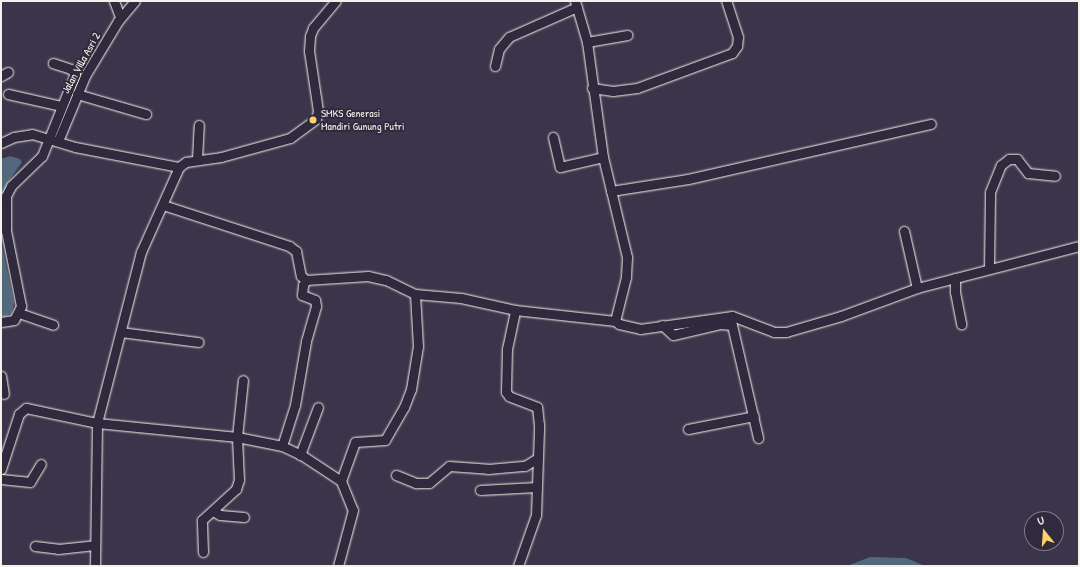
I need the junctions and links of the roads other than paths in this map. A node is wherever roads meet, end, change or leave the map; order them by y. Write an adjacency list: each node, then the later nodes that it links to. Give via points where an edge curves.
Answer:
1 (114, 1): 6 (street)
2 (135, 1): 6 (street, Jalan Villa Asri 2)
3 (336, 1): 22 (street, via 310,36 309,51 318,111 311,125 290,138 221,156)
4 (726, 1): 11 (street, via 738,37 737,46 732,53 637,88 613,91)
5 (576, 4): 8 (street); 10 (street, via 509,37 499,49)
6 (120, 17): 13 (street, Jalan Villa Asri 2)
7 (627, 35): 8 (street)
8 (587, 42): 11 (street)
9 (54, 63): 14 (street, via 75,73)
10 (495, 66)
11 (592, 88): 21 (street)
12 (8, 94): 14 (street)
13 (77, 94): 15 (street); 19 (street, Jalan Villa Asri 2)
14 (61, 106): 19 (street)
15 (146, 114)
16 (931, 124): 25 (street, via 688,179)
17 (199, 125): 22 (street)
18 (553, 137): 21 (street, via 560,168)
19 (55, 139): 20 (street, via 22,135); 23 (street, via 102,153); 35 (street, via 38,161 11,186 6,196 6,231 21,306)
20 (1, 143)
21 (603, 157): 25 (street)
22 (197, 159): 23 (street)
23 (179, 166): 26 (street)
24 (1055, 176): 29 (street, via 1028,173 1017,159 1009,159 1001,165 990,192)
25 (611, 191): 36 (street, via 628,257 626,277)
26 (163, 205): 31 (street, via 289,246 296,251 301,276); 41 (street, via 141,252)
27 (904, 231): 32 (street)
28 (1079, 246): 29 (street, via 1029,261)
29 (989, 268): 30 (street)
30 (955, 278): 32 (street); 38 (street)
31 (306, 280): 33 (street, via 368,276 386,280); 52 (street, via 302,294 315,300 316,306 306,341 295,405)
32 (917, 288): 40 (street, via 841,316 786,332 774,332 732,316)
33 (415, 294): 34 (street, via 461,298); 59 (street, via 418,346 411,389 404,407 385,440 355,442)
34 (515, 310): 36 (street); 54 (street, via 507,349 506,392 509,396 537,407)
35 (20, 313): 37 (street, via 14,320); 39 (street)
36 (615, 321): 40 (street, via 629,328)
37 (1, 322)
38 (961, 324)
39 (53, 325)
40 (662, 325): 47 (street, via 673,335 720,324 732,325)
41 (121, 332): 42 (street); 48 (street)
42 (198, 342)
43 (1, 376): 45 (street)
44 (243, 380): 50 (street)
45 (4, 394)
46 (318, 407): 53 (street)
47 (754, 416): 49 (street); 51 (street)
48 (97, 423): 50 (street); 56 (street, via 26,408 21,410); 64 (street)
49 (688, 429)
50 (236, 437): 52 (street); 62 (street, via 239,480 236,489)
51 (758, 438)
52 (282, 446): 53 (street)
53 (300, 455): 59 (street)
54 (538, 458): 57 (street, via 525,466 488,469 449,466 429,484 416,483); 60 (street)
55 (41, 464): 58 (street, via 30,482)
56 (1, 469)
57 (396, 475)
58 (1, 479)
59 (340, 481): 68 (street, via 352,510)
60 (537, 487): 61 (street); 69 (street, via 536,515)
61 (480, 490)
62 (213, 511): 63 (street, via 220,515); 66 (street, via 202,520)
63 (244, 517)
64 (95, 545): 65 (street, via 58,549); 67 (street)
65 (35, 546)
66 (203, 552)
67 (95, 566)
68 (338, 566)
69 (518, 566)

